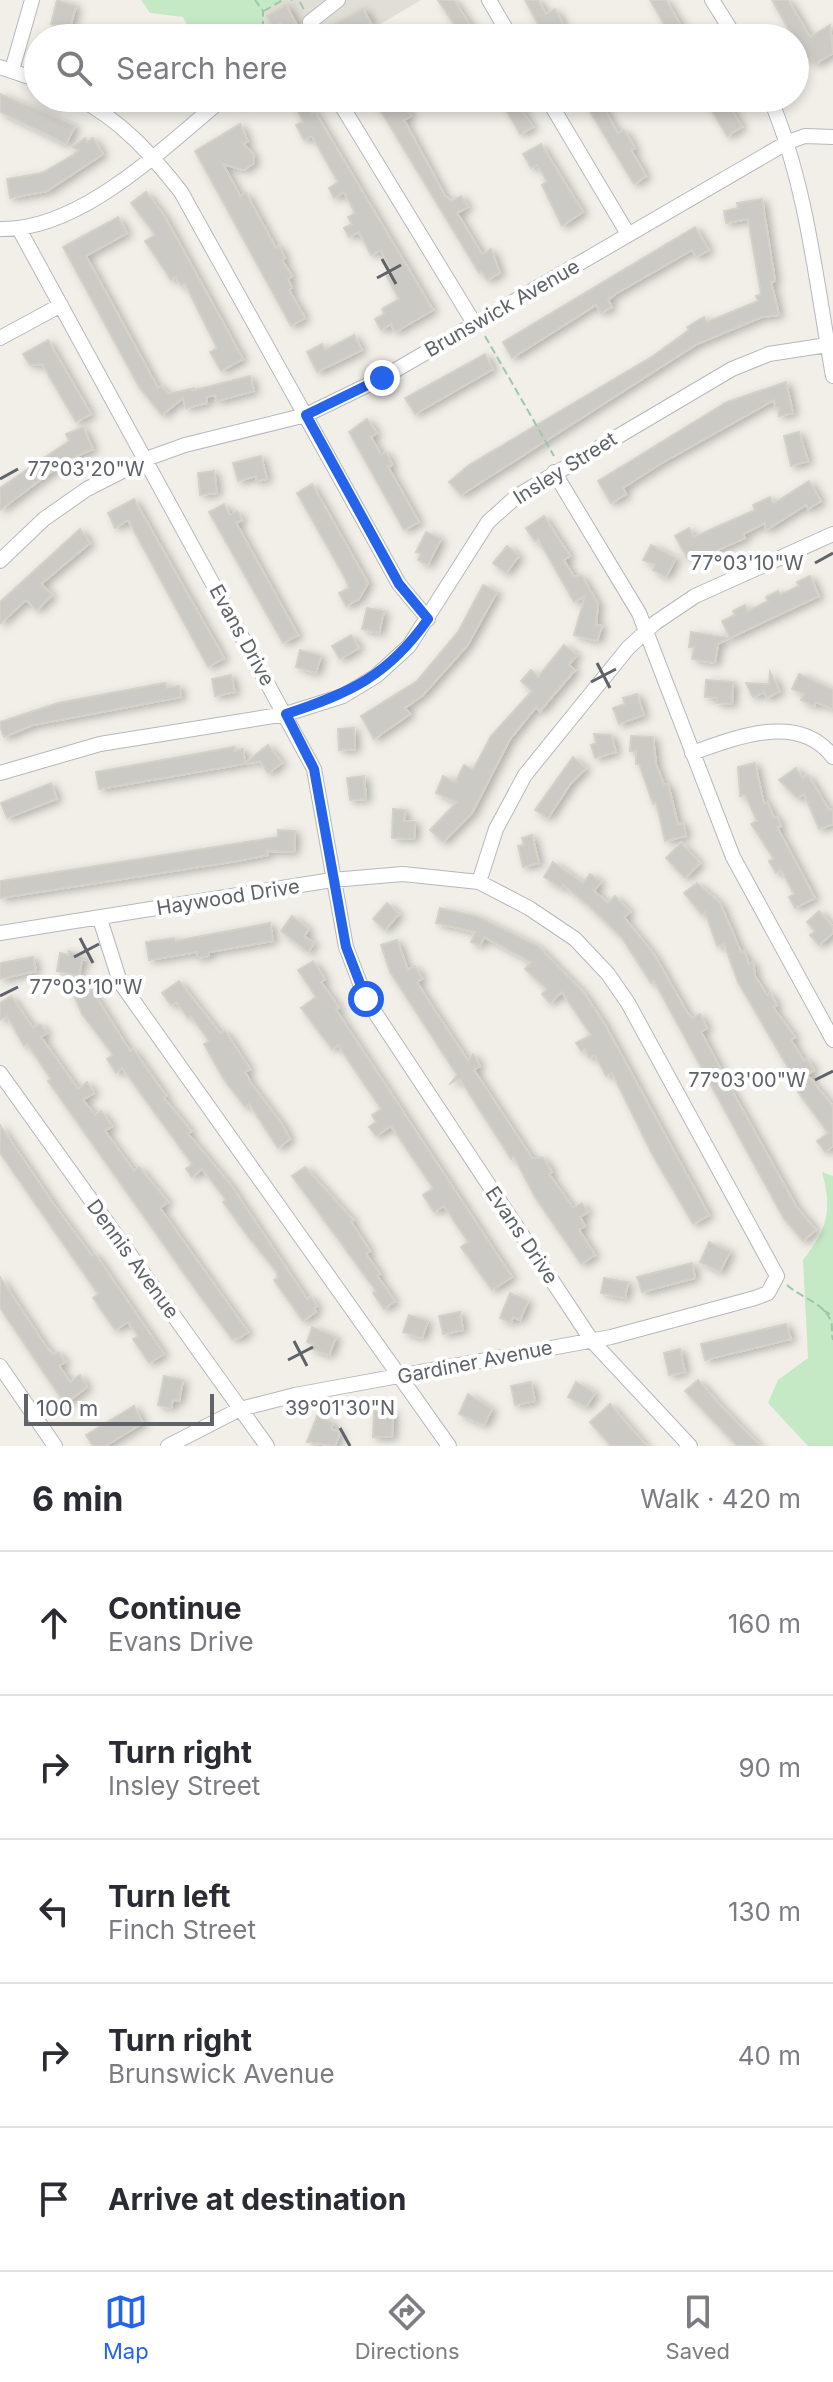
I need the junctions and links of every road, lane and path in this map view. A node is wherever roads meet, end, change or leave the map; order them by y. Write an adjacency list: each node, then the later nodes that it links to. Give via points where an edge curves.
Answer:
1 (32, 0): 12 (street)
2 (255, 0): 7 (path)
3 (283, 0): 7 (path)
4 (338, 0): 9 (street)
5 (489, 0): 10 (street)
6 (712, 0): 11 (street)
7 (263, 11): 8 (path)
8 (263, 24)
9 (310, 24)
10 (503, 24)
11 (727, 24)
12 (6, 68)
13 (100, 112): 20 (street)
14 (207, 112): 20 (street)
15 (346, 112): 25 (street)
16 (555, 112): 23 (street)
17 (776, 112): 19 (street)
18 (833, 137): 19 (street, Brunswick Avenue, via 805,136)
19 (789, 146): 23 (street, Brunswick Avenue); 28 (street, via 805,169 804,202)
20 (152, 156): 22 (street, via 71,213); 30 (street, via 210,238)
21 (0, 229): 22 (street)
22 (19, 229): 24 (street, Evans Drive)
23 (628, 234): 25 (street, Brunswick Avenue)
24 (61, 305): 27 (street); 32 (street, Evans Drive)
25 (474, 323): 30 (street, Brunswick Avenue, via 382,378)
26 (485, 336): 31 (path)
27 (0, 338)
28 (827, 345): 29 (street); 33 (street, Insley Street, via 769,354 732,369)
29 (833, 376)
30 (306, 415): 32 (street, Brunswick Avenue); 36 (street, via 399,584)
31 (554, 455)
32 (146, 459): 35 (street, Brunswick Avenue, via 87,489 44,519); 38 (street, Evans Drive)
33 (554, 472): 36 (street, Insley Street, via 488,522); 37 (street)
34 (833, 534): 37 (street, via 695,596)
35 (0, 561)
36 (428, 619): 38 (street, Insley Street, via 409,646 376,676 343,696)
37 (647, 630): 39 (street); 43 (street, via 525,775 496,829)
38 (286, 714): 41 (street, Insley Street, via 100,744); 42 (street, Evans Drive, via 314,769)
39 (692, 753): 40 (street, via 742,735 788,732 808,738); 46 (street, via 733,857)
40 (833, 757)
41 (0, 773)
42 (332, 880): 43 (street, Haywood Drive, via 403,874); 44 (street, Haywood Drive); 52 (street, Evans Drive, via 346,947 366,999)
43 (479, 882): 48 (street, Haywood Drive, via 575,939 608,974)
44 (100, 919): 45 (street, Haywood Drive); 54 (street, via 120,982)
45 (0, 933)
46 (833, 1040)
47 (0, 1073): 55 (street, Dennis Avenue)
48 (777, 1276): 49 (path); 52 (street, Gardiner Avenue, via 768,1293 755,1298)
49 (822, 1310): 50 (path); 51 (path, via 831,1322)
50 (833, 1316)
51 (833, 1340)
52 (592, 1341): 54 (street, Gardiner Avenue); 60 (street, Evans Drive)
53 (0, 1366): 56 (street)
54 (399, 1377): 55 (street, Gardiner Avenue); 59 (street)
55 (240, 1409): 57 (street, Gardiner Avenue); 58 (street, Dennis Avenue)
56 (55, 1446)
57 (168, 1446)
58 (267, 1446)
59 (449, 1446)
60 (690, 1446)

